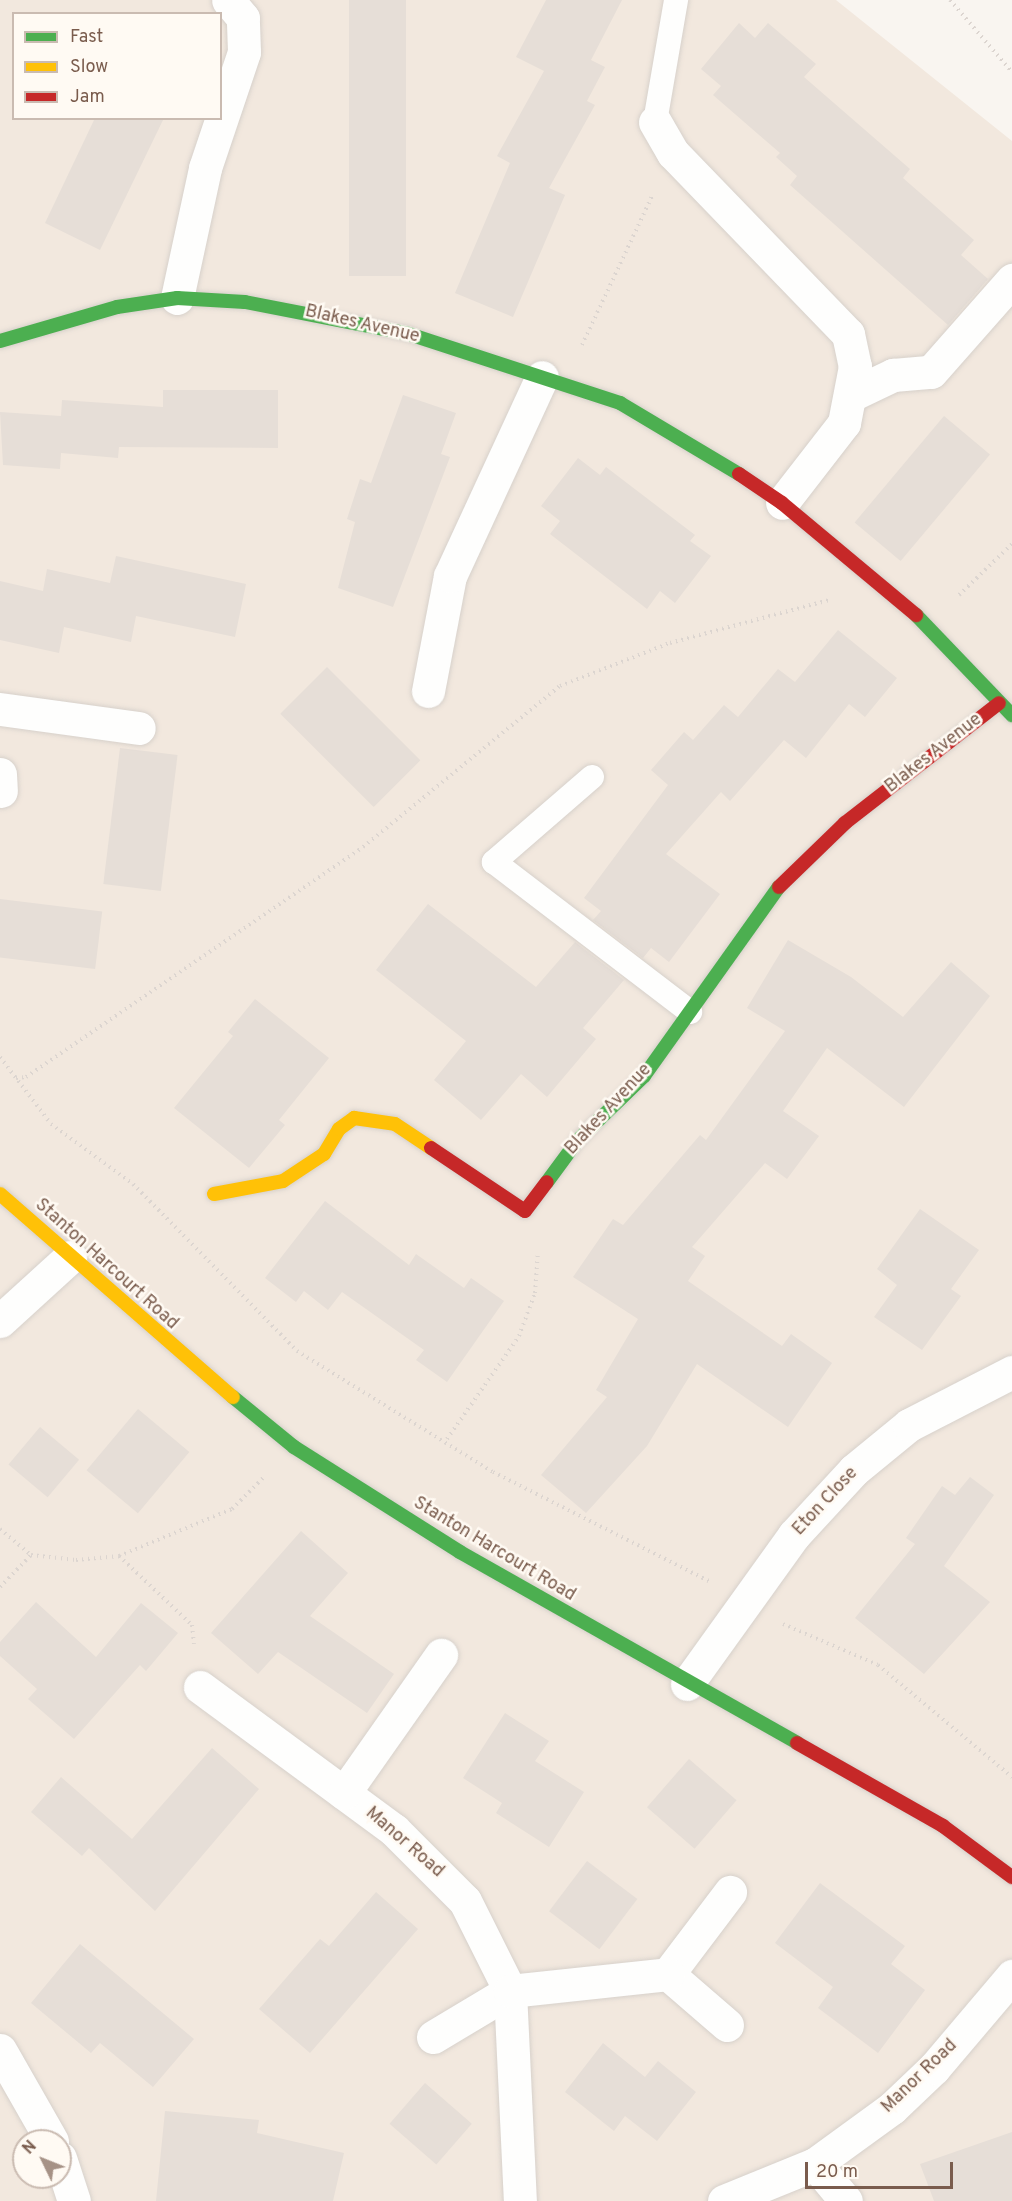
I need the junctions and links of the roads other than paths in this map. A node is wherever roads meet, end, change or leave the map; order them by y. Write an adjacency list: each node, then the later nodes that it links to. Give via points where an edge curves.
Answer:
1 (228, 0): 3 (street, via 243,18 244,52)
2 (676, 0): 5 (lane)
3 (222, 117)
4 (221, 120): 7 (street, via 205,168)
5 (655, 122): 10 (street, via 673,153 848,334 855,366)
6 (1012, 280): 10 (street, via 931,372 893,375)
7 (177, 298): 8 (street, Blakes Avenue, via 117,307); 9 (street, Blakes Avenue, via 303,310 409,334)
8 (0, 341)
9 (554, 380): 11 (street, Blakes Avenue, via 675,431); 12 (street, via 450,576)
10 (851, 395): 11 (street, via 844,423 826,452)
11 (782, 504): 13 (street, Blakes Avenue, via 924,622)
12 (428, 691)
13 (999, 703): 15 (street, Blakes Avenue); 20 (street, Blakes Avenue, via 845,823 785,879)
14 (0, 709): 16 (street)
15 (1012, 715)
16 (139, 728)
17 (0, 774): 19 (street)
18 (592, 777): 20 (lane, via 494,862)
19 (1, 791)
20 (690, 1012): 22 (street, Blakes Avenue, via 644,1076 578,1140 525,1211 395,1124 372,1118 354,1119 339,1129 324,1154 283,1181)
21 (0, 1194): 23 (street, Stanton Harcourt Road)
22 (214, 1194)
23 (70, 1257): 24 (street); 27 (street, Stanton Harcourt Road, via 294,1447 460,1552)
24 (0, 1321)
25 (1012, 1372): 27 (street, Eton Close, via 909,1425 854,1470 794,1535 751,1602)
26 (441, 1656): 29 (street)
27 (687, 1684): 30 (street, Stanton Harcourt Road, via 943,1826)
28 (200, 1687): 29 (street, Manor Road)
29 (344, 1793): 34 (street, Manor Road, via 426,1858 465,1901)
30 (1012, 1877)
31 (730, 1892): 32 (street)
32 (668, 1974): 34 (street); 35 (street)
33 (1012, 1976): 39 (street, Manor Road, via 934,2068 892,2108)
34 (510, 1991): 36 (street); 40 (street, Manor Road)
35 (727, 2025)
36 (432, 2037)
37 (0, 2050): 38 (street)
38 (44, 2129)
39 (815, 2164): 41 (street, Manor Road); 42 (street)
40 (520, 2201)
41 (724, 2201)
42 (846, 2201)

